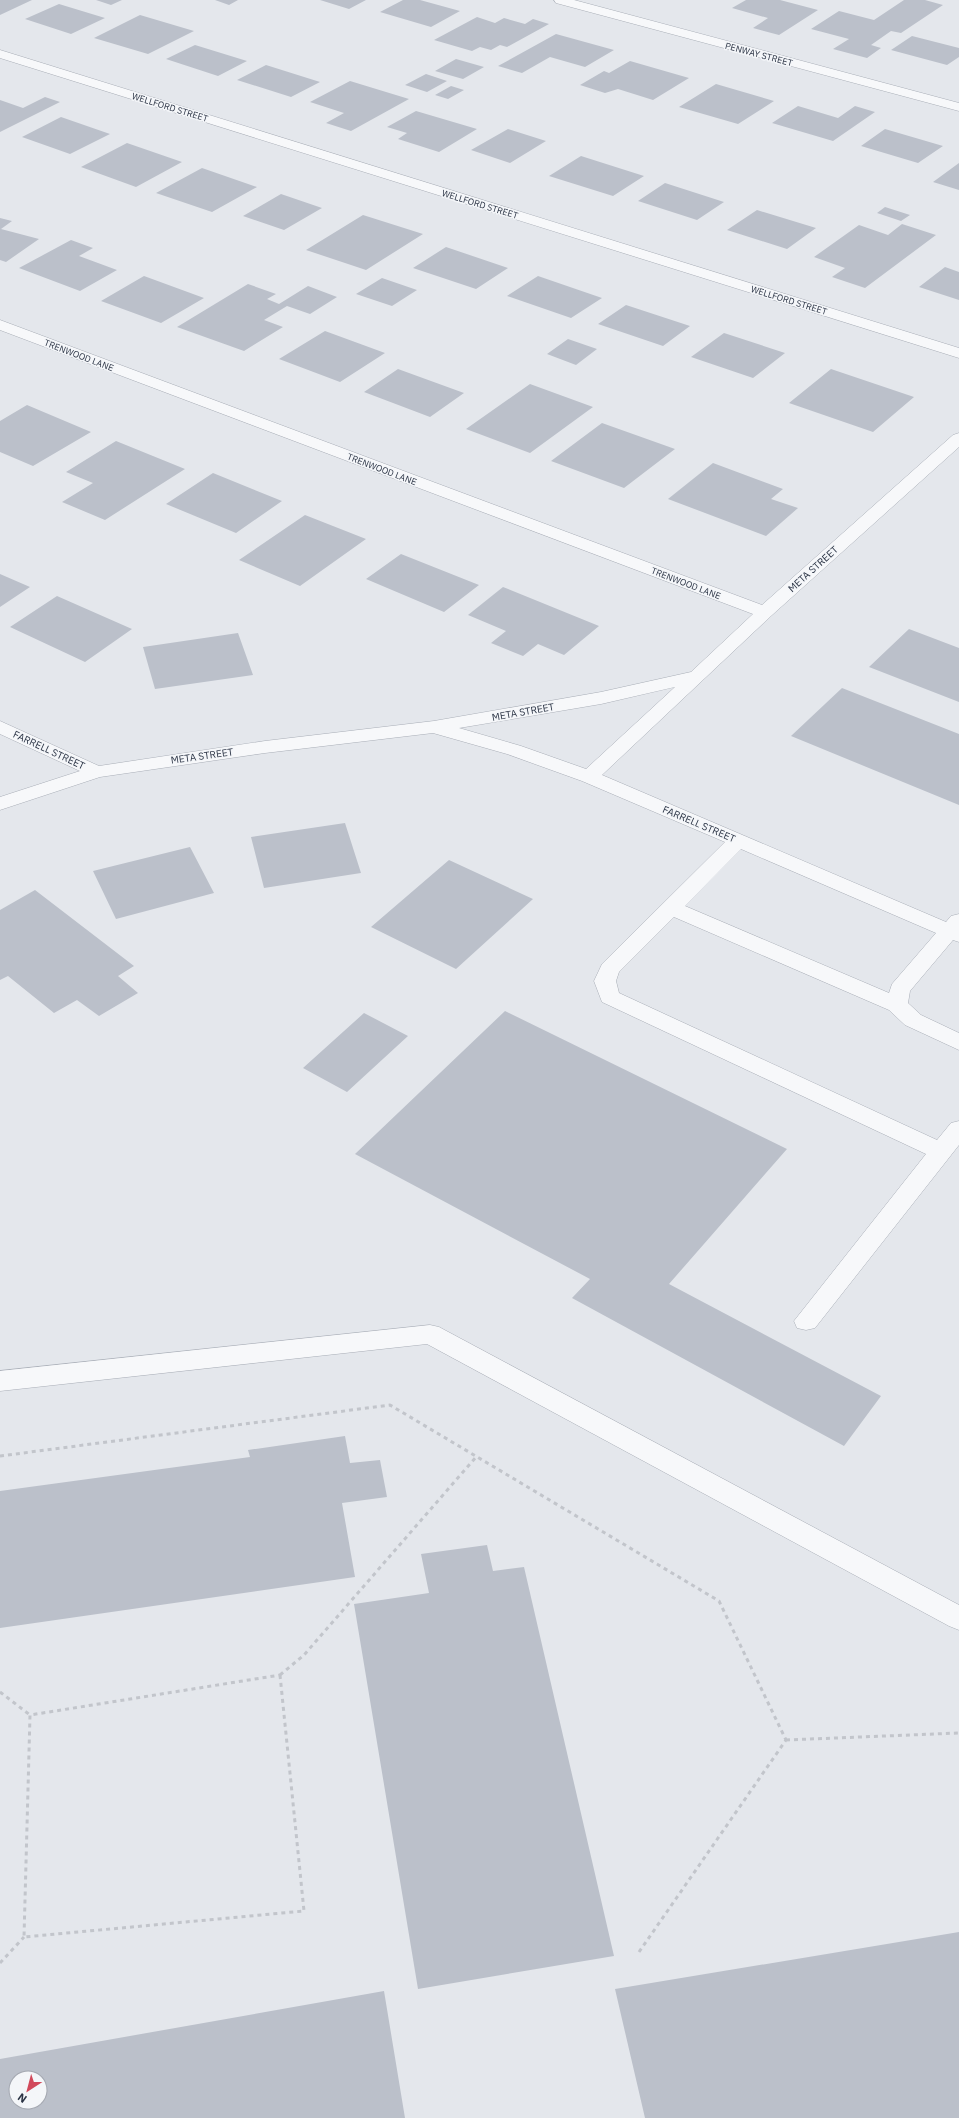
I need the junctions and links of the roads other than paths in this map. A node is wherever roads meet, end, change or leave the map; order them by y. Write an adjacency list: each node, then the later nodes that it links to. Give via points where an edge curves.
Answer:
1 (560, 0): 3 (street, PENWAY STREET)
2 (0, 54): 5 (street, WELLFORD STREET)
3 (959, 107)
4 (0, 325): 7 (street, TRENWOOD LANE)
5 (959, 353)
6 (959, 438): 7 (street, META STREET)
7 (765, 612): 8 (street, META STREET)
8 (697, 676): 10 (street, META STREET, via 563,705); 12 (street)
9 (0, 727): 11 (street, FARRELL STREET)
10 (434, 727): 11 (street, META STREET, via 265,747); 12 (street, FARRELL STREET, via 514,750)
11 (97, 772): 13 (street, META STREET)
12 (589, 777): 14 (street, FARRELL STREET)
13 (0, 804)
14 (738, 841): 15 (street); 16 (street, FARRELL STREET)
15 (670, 908): 17 (street); 20 (street, via 609,969 605,981 610,997)
16 (956, 929): 17 (street, via 900,989)
17 (897, 1005): 18 (street, via 912,1020)
18 (959, 1042)
19 (959, 1129): 20 (street)
20 (940, 1151): 21 (street)
21 (806, 1321)
22 (0, 1382): 23 (street, via 430,1334)
23 (959, 1618)

